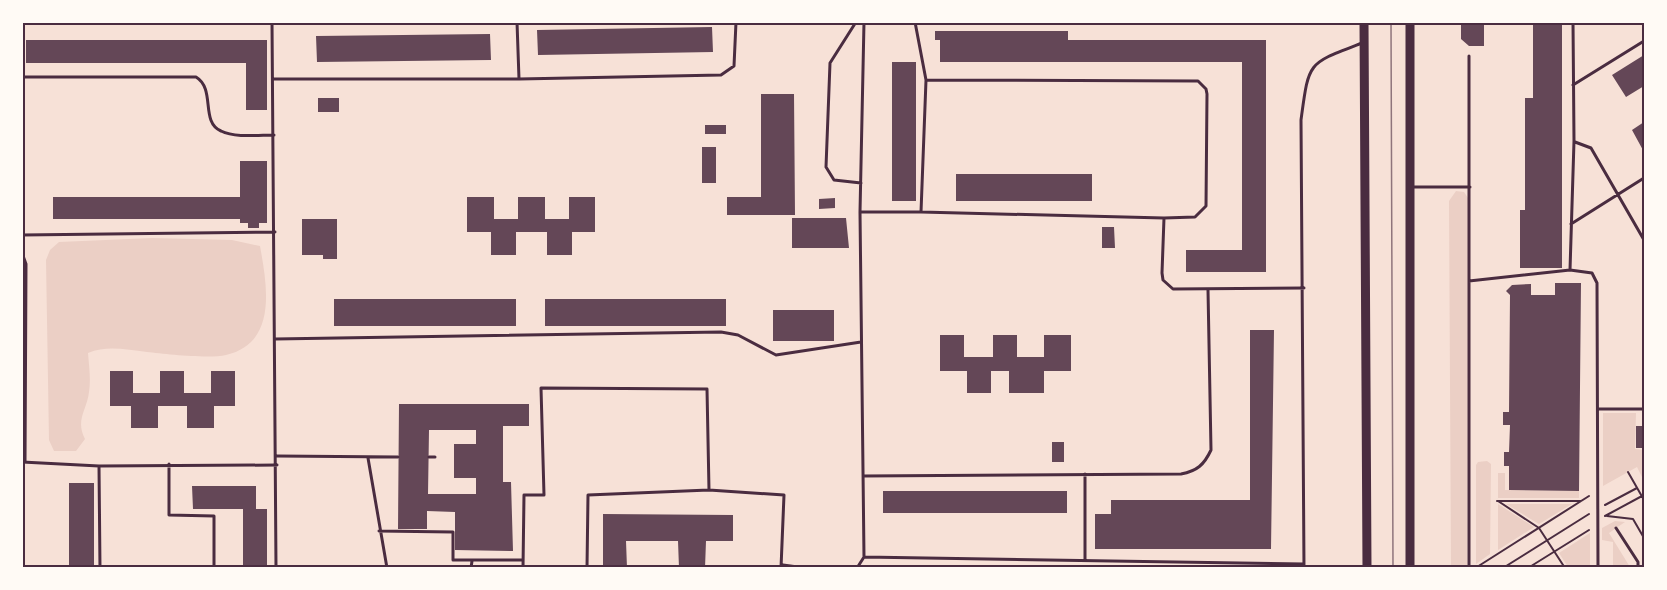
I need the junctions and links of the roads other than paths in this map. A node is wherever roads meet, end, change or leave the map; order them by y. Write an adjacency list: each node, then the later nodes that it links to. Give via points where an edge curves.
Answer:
1 (272, 22): 14 (lane)
2 (517, 22): 15 (lane)
3 (736, 22): 15 (lane, via 736,61 727,74)
4 (856, 22): 21 (lane, via 830,63 826,167 834,180)
5 (864, 22): 21 (lane)
6 (915, 22): 16 (lane)
7 (1364, 22): 11 (main road)
8 (1410, 22): 22 (main road)
9 (1573, 22): 17 (lane)
10 (1644, 41): 17 (lane)
11 (1364, 42): 35 (lane, via 1326,56 1308,74 1301,120); 70 (main road)
12 (1469, 56): 23 (lane)
13 (22, 77): 18 (lane, via 196,77 205,85 215,127 229,133)
14 (274, 79): 15 (lane); 18 (lane)
15 (519, 79)
16 (926, 80): 26 (lane); 27 (lane, via 1198,81 1207,94 1206,206 1195,217)
17 (1573, 85): 19 (lane)
18 (274, 135): 29 (lane)
19 (1574, 141): 24 (lane, via 1591,148); 28 (lane)
20 (1644, 178): 24 (lane)
21 (861, 183): 25 (lane)
22 (1410, 187): 23 (lane); 71 (main road)
23 (1470, 187): 34 (lane)
24 (1618, 194): 28 (lane); 31 (lane)
25 (860, 212): 26 (lane); 38 (lane)
26 (921, 212): 27 (lane)
27 (1164, 218): 36 (lane, via 1163,280 1179,290)
28 (1571, 224): 33 (lane)
29 (275, 232): 30 (lane); 37 (lane)
30 (22, 235)
31 (1644, 240)
32 (22, 253): 46 (lane, via 26,264)
33 (1570, 270): 34 (lane); 39 (lane, via 1592,273 1597,283)
34 (1469, 281): 72 (lane)
35 (1304, 288): 36 (lane); 60 (lane)
36 (1208, 290): 50 (lane, via 1211,450 1207,460 1193,471 1181,474)
37 (274, 339): 38 (lane, via 721,332 738,335 776,355); 41 (lane)
38 (861, 342): 51 (lane)
39 (1598, 409): 40 (lane); 73 (lane)
40 (1644, 409)
41 (277, 456): 45 (lane); 48 (lane)
42 (398, 457): 45 (lane)
43 (429, 457): 44 (lane)
44 (435, 457)
45 (368, 458): 54 (lane)
46 (24, 462): 49 (lane)
47 (169, 464): 48 (lane); 49 (lane); 62 (lane, via 169,515 213,516)
48 (277, 465): 63 (lane)
49 (99, 466): 61 (lane)
50 (1085, 474): 51 (lane); 57 (lane)
51 (863, 476): 55 (lane)
52 (709, 490): 56 (lane, via 707,389 541,388 544,495 524,495); 59 (lane, via 784,495); 67 (lane, via 588,495)
53 (1616, 528): 74 (lane)
54 (379, 531): 58 (lane, via 453,532 453,560); 64 (lane)
55 (864, 557): 57 (lane); 69 (lane)
56 (523, 560): 58 (lane); 66 (lane)
57 (1085, 560): 60 (lane)
58 (472, 561): 65 (lane)
59 (781, 566): 68 (lane)
60 (1304, 566)
61 (100, 567)
62 (214, 567)
63 (276, 567)
64 (387, 567)
65 (471, 567)
66 (523, 567)
67 (587, 567)
68 (805, 567)
69 (857, 567)
70 (1367, 567)
71 (1410, 567)
72 (1470, 567)
73 (1598, 567)
74 (1638, 567)

